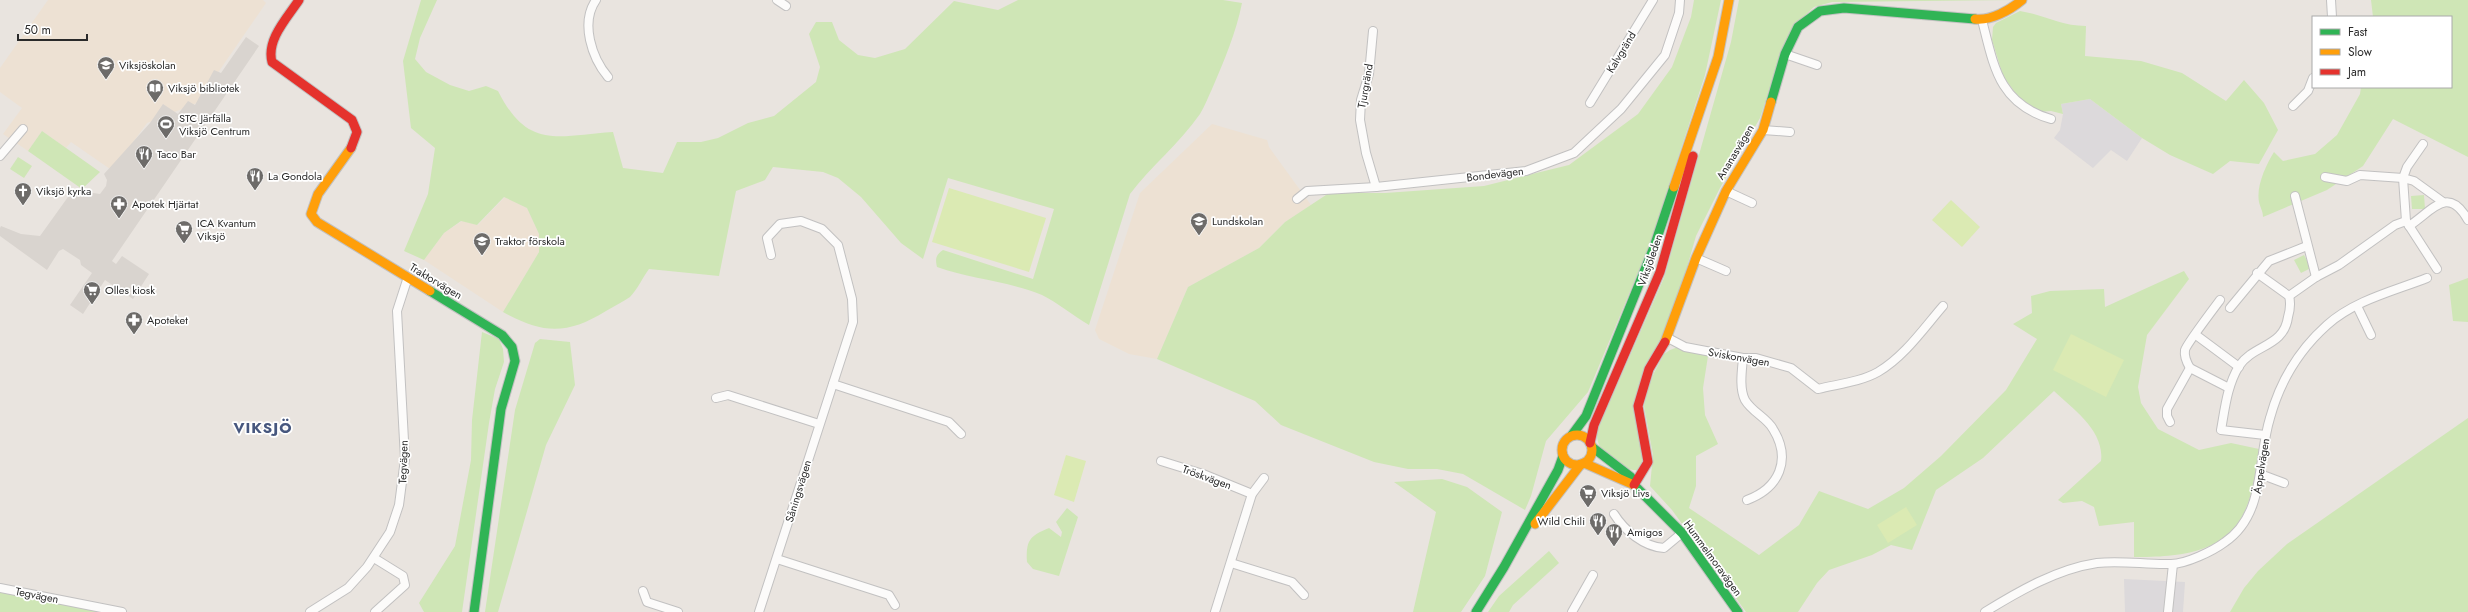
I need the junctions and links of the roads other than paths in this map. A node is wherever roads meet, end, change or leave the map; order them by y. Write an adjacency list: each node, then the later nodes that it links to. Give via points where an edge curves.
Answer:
1 (299, 0): 43 (street, Traktorvägen, via 272,44 269,51 272,62 351,118 356,124 358,134 316,198 311,214 317,222)
2 (596, 0): 15 (street, via 589,22 593,55)
3 (777, 0): 9 (street)
4 (1653, 0): 18 (street, Kalvgränd)
5 (1680, 0): 28 (street, Bondevägen, via 1679,13 1665,55 1621,109 1574,153 1526,170)
6 (1729, 0): 16 (street, Viksjöleden)
7 (2022, 0): 11 (street, Ananasvägen, via 2011,9)
8 (2331, 0): 10 (street)
9 (786, 6)
10 (2332, 16)
11 (1982, 20): 13 (street, Ananasvägen, via 1844,8 1820,11 1798,27); 20 (street, via 1994,68 2013,100 2039,116)
12 (1373, 31): 28 (street, Tjurgränd, via 1369,74 1361,100 1360,120)
13 (1786, 54): 14 (street); 22 (street, Ananasvägen)
14 (1817, 65)
15 (608, 77)
16 (1711, 77): 62 (street, Viksjöleden, via 1654,247 1586,416); 64 (street, Viksjöleden, via 1660,272 1594,425)
17 (2312, 81): 19 (street, via 2308,92)
18 (1590, 103)
19 (2292, 106)
20 (2051, 119)
21 (23, 129): 25 (street)
22 (1763, 130): 23 (street); 29 (street, Ananasvägen)
23 (1790, 132)
24 (2423, 144): 27 (street)
25 (0, 156)
26 (2325, 177): 27 (street, via 2347,181 2360,175)
27 (2403, 178): 32 (street, via 2414,181); 35 (street)
28 (1376, 187): 31 (street, Bondevägen, via 1307,191)
29 (1726, 191): 33 (street); 38 (street, Ananasvägen)
30 (2295, 196): 36 (street)
31 (1297, 199)
32 (2443, 202): 34 (street, via 2453,202 2461,207); 35 (street)
33 (1752, 203)
34 (2468, 220)
35 (2408, 224): 39 (street); 42 (street, via 2395,225 2339,265)
36 (2307, 246): 41 (street, via 2269,261); 42 (street)
37 (771, 255): 56 (street, Såningsvägen, via 767,238 780,224 801,221 822,229 838,245 852,299 853,322)
38 (1696, 258): 40 (street); 52 (street, Ananasvägen)
39 (2437, 269)
40 (1726, 271)
41 (2257, 273): 45 (street); 49 (street)
42 (2316, 277): 45 (street)
43 (408, 278): 76 (street, Tegvägen, via 397,311 405,474 396,516 390,532); 89 (street, Traktorvägen, via 502,335 512,347 515,361 501,409)
44 (2427, 278): 48 (street, Äppelvägen, via 2385,292)
45 (2289, 296): 54 (street, via 2287,326 2279,338 2247,356)
46 (2220, 300): 50 (street)
47 (1943, 306): 53 (street, Sviskonvägen, via 1907,348 1879,371 1860,379 1818,389 1791,368 1756,358)
48 (2357, 306): 51 (street); 63 (street, Äppelvägen, via 2328,324 2301,352 2286,375 2276,398)
49 (2230, 308)
50 (2196, 335): 54 (street); 55 (street, via 2187,344 2185,351)
51 (2371, 335)
52 (1668, 338): 53 (street, Sviskonvägen, via 1685,347); 71 (street, Ananasvägen, via 1649,369 1638,406 1648,462)
53 (1743, 358): 73 (street, via 1741,378 1745,400 1773,429 1782,454 1781,469 1774,484 1759,496)
54 (2239, 367): 57 (street)
55 (2190, 368): 57 (street); 59 (street, via 2167,409)
56 (833, 384): 60 (street, Såningsvägen); 61 (street, via 949,422)
57 (2229, 388): 63 (street, via 2221,430)
58 (716, 398): 60 (street, via 728,395)
59 (2170, 422)
60 (819, 424): 77 (street, Såningsvägen)
61 (961, 434)
62 (1572, 435): 64 (street, via 1583,436); 65 (street, via 1562,446)
63 (2266, 435): 68 (street, Äppelvägen)
64 (1591, 445): 67 (street, via 1590,457); 71 (street, Hummelmoravägen, via 1631,477)
65 (1563, 456): 67 (street, via 1570,463); 80 (street, via 1558,470)
66 (1161, 461): 72 (street, Tröskvägen, via 1203,474)
67 (1582, 464): 71 (street, Hummelmoravägen, via 1592,465 1625,483); 80 (street, via 1571,474)
68 (2260, 474): 70 (street); 79 (street, Äppelvägen, via 2255,500 2244,522 2226,542 2208,553)
69 (1264, 478): 72 (street)
70 (2284, 483)
71 (1634, 485): 75 (street, Hummelmoravägen)
72 (1252, 494): 78 (street)
73 (1747, 500)
74 (1614, 514): 75 (street, via 1620,524 1655,548 1664,548)
75 (1682, 533): 95 (street, Hummelmoravägen)
76 (374, 558): 87 (street, Tegvägen, via 348,588); 88 (street, via 403,576 405,585)
77 (777, 559): 85 (street, via 889,595); 91 (street, Såningsvägen)
78 (1230, 563): 84 (street, via 1292,582); 92 (street)
79 (2173, 564): 96 (street, Äppelvägen, via 2097,563 2060,573 2033,584); 97 (street)
80 (1504, 567): 93 (street)
81 (1593, 575): 94 (street)
82 (0, 588): 86 (street, Tegvägen)
83 (644, 591): 90 (street, via 647,602)
84 (1304, 595)
85 (895, 605)
86 (122, 612)
87 (310, 612)
88 (375, 612)
89 (474, 612)
90 (678, 612)
91 (759, 612)
92 (1215, 612)
93 (1476, 612)
94 (1572, 612)
95 (1738, 612)
96 (1985, 612)
97 (2168, 612)

